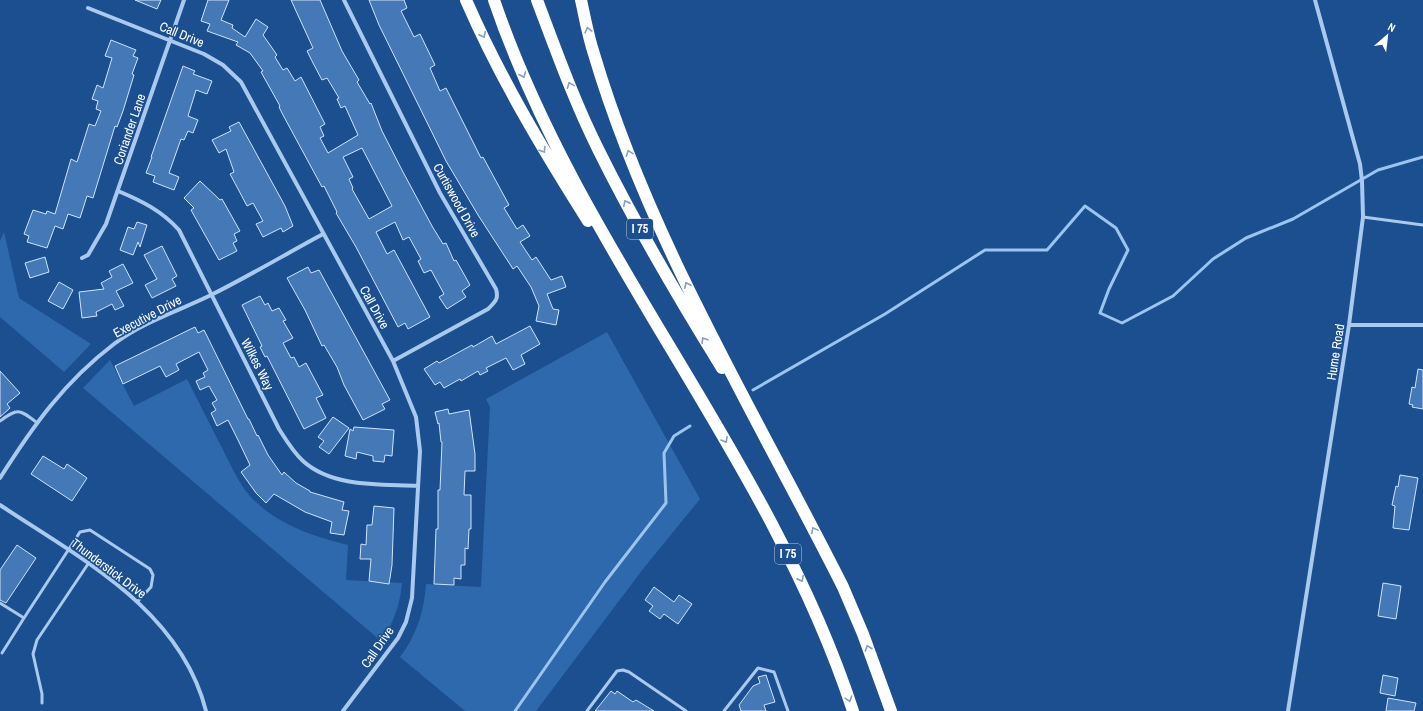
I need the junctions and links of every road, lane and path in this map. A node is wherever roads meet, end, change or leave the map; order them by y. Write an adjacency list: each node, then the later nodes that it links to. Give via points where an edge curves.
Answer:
1 (184, 0): 9 (street, Coriander Lane)
2 (344, 0): 18 (street, Curtiswood Drive, via 440,194 498,295 495,303 488,309)
3 (466, 0): 19 (highway, one-way to 19, via 537,140)
4 (494, 0): 19 (highway, I 75, one-way to 19, via 533,100 570,174)
5 (537, 0): 22 (highway, I 75, one-way to 5, via 690,317 631,212 575,97)
6 (580, 0): 22 (highway, one-way to 6, via 657,221 596,60)
7 (1315, 0): 11 (street, Hume Road, via 1360,164)
8 (88, 8): 9 (street, Call Drive)
9 (170, 40): 10 (street, Coriander Lane); 13 (street, Call Drive, via 223,65 241,82)
10 (118, 191): 14 (street, Coriander Lane, via 98,240 88,255); 15 (street, Wilkes Way, via 154,208 170,220 179,230)
11 (1363, 217): 12 (lane); 16 (street, Hume Road)
12 (1423, 225)
13 (323, 234): 15 (street, Executive Drive); 18 (street, Call Drive)
14 (82, 258)
15 (212, 294): 21 (street, Executive Drive, via 137,330 114,344 60,394); 24 (street, Wilkes Way, via 279,429 303,461 318,471 353,482)
16 (1350, 325): 17 (street); 41 (street, Hume Road)
17 (1423, 325)
18 (393, 361): 24 (street, Call Drive, via 416,417 420,451)
19 (705, 406): 39 (highway, I 75, one-way to 39, via 805,587)
20 (0, 421): 21 (lane, via 15,411 21,411)
21 (36, 422): 23 (street, Executive Drive)
22 (769, 444): 40 (highway, I 75, one-way to 22, via 863,634 843,587)
23 (0, 478)
24 (418, 486): 34 (street, Call Drive, via 412,598 406,622 390,650)
25 (0, 505): 26 (street, Thunderstick Drive)
26 (68, 550): 27 (street, Thunderstick Drive); 28 (lane, via 80,532 90,530 150,569 153,575 151,587); 30 (lane)
27 (88, 564): 28 (street, Thunderstick Drive, via 118,584); 32 (lane, via 37,640 32,654)
28 (138, 602): 33 (street, Thunderstick Drive, via 169,635 190,670)
29 (0, 603): 30 (lane)
30 (24, 618): 31 (lane)
31 (2, 653)
32 (42, 703)
33 (206, 711)
34 (343, 711)
35 (587, 711): 36 (lane, via 617,671 623,670 630,672)
36 (686, 711)
37 (724, 711): 38 (lane, via 758,668 774,672)
38 (788, 711)
39 (853, 711)
40 (890, 711)
41 (1288, 711)

